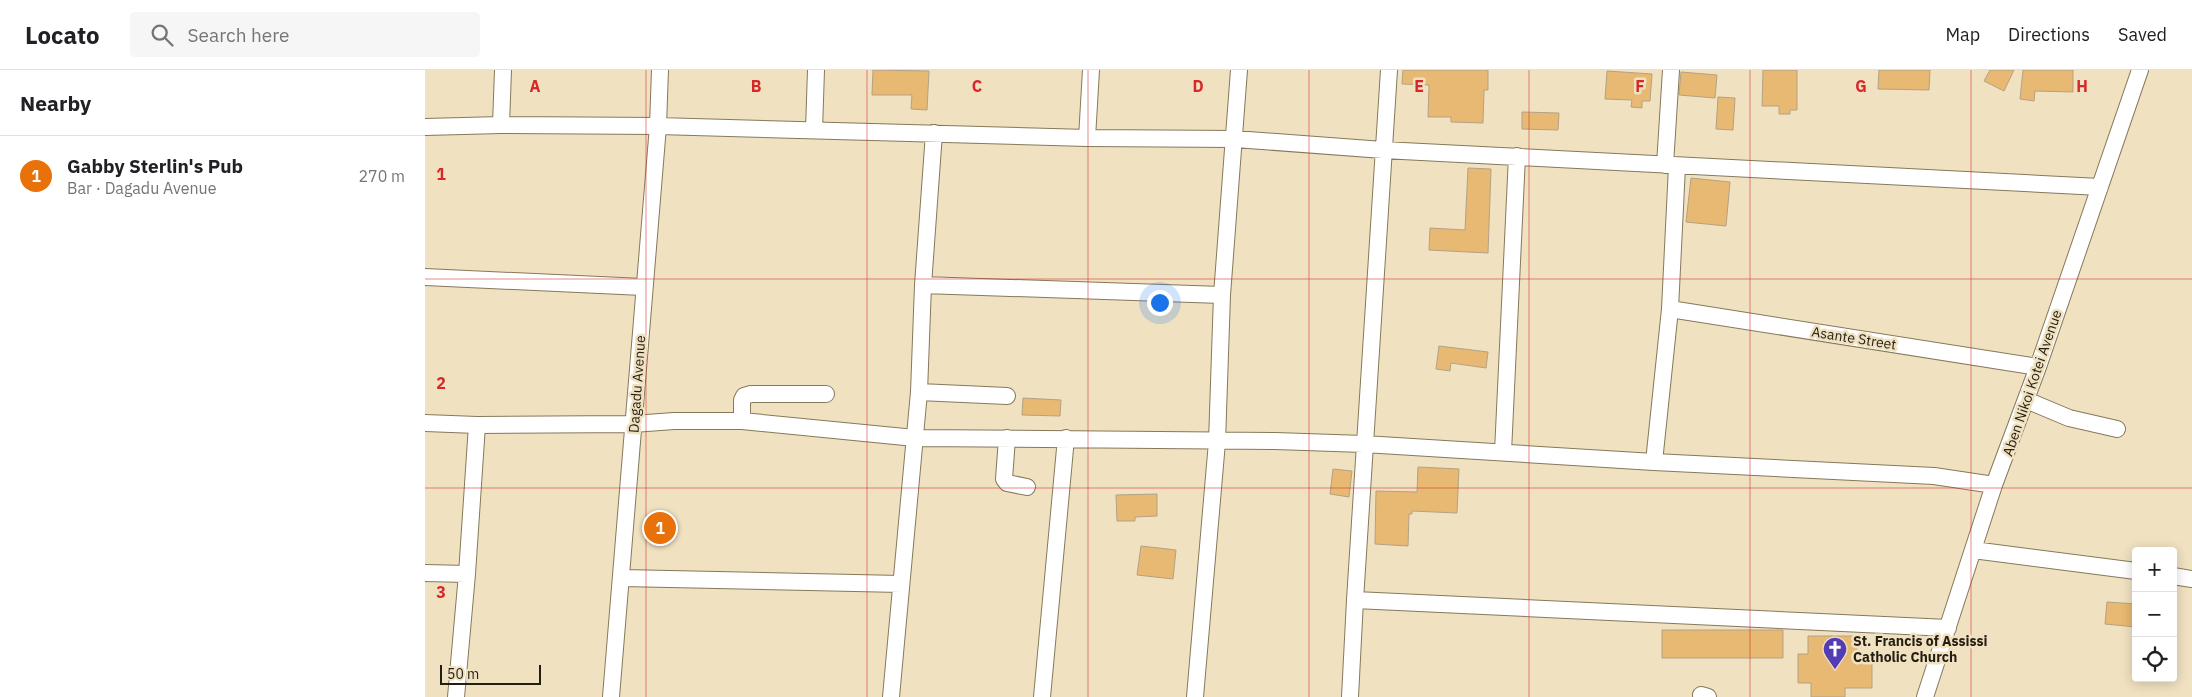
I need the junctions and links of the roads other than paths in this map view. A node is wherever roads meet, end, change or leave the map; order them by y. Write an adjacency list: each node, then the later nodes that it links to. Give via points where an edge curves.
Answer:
1 (503, 70): 9 (street)
2 (660, 70): 10 (street, Dagadu Avenue)
3 (816, 70): 12 (street)
4 (1091, 70): 14 (street)
5 (1239, 70): 15 (street)
6 (1389, 70): 16 (street)
7 (1671, 70): 18 (street)
8 (2138, 71): 19 (street, Aben Nikoi Kotei Avenue)
9 (501, 125): 10 (street); 11 (street)
10 (658, 126): 12 (street); 22 (street, Dagadu Avenue)
11 (425, 128)
12 (814, 130): 13 (street)
13 (934, 133): 14 (street); 21 (street)
14 (1087, 138): 15 (street)
15 (1235, 139): 16 (street); 23 (street)
16 (1383, 150): 17 (street); 39 (street)
17 (1517, 156): 18 (street); 40 (street)
18 (1671, 165): 19 (street); 24 (street)
19 (2099, 187): 25 (street, Aben Nikoi Kotei Avenue)
20 (425, 277): 22 (street)
21 (923, 284): 23 (street); 26 (street)
22 (643, 287): 32 (street, Dagadu Avenue)
23 (1222, 295): 38 (street)
24 (1670, 309): 25 (street, Asante Street); 41 (street)
25 (2038, 367): 29 (street, Aben Nikoi Kotei Avenue)
26 (919, 392): 28 (street); 35 (street)
27 (826, 394): 30 (street, via 744,396)
28 (1007, 396)
29 (2027, 400): 34 (street, via 2069,418); 42 (street, Aben Nikoi Kotei Avenue)
30 (742, 420): 32 (street); 35 (street)
31 (425, 423): 33 (street)
32 (633, 424): 33 (street); 49 (street, Dagadu Avenue)
33 (477, 425): 47 (street)
34 (2117, 429)
35 (915, 438): 36 (street); 51 (street)
36 (1007, 438): 37 (street); 43 (street, via 1004,479 1007,483)
37 (1066, 438): 38 (street); 57 (street)
38 (1217, 442): 39 (street); 58 (street)
39 (1364, 444): 40 (street); 52 (street)
40 (1503, 452): 41 (street)
41 (1654, 462): 42 (street, via 1933,476)
42 (1994, 485): 44 (street, Aben Nikoi Kotei Avenue)
43 (1027, 487)
44 (1973, 550): 45 (street); 53 (street, Aben Nikoi Kotei Avenue)
45 (2132, 570)
46 (425, 573): 47 (street)
47 (467, 574): 54 (street)
48 (2177, 577): 50 (street)
49 (622, 578): 51 (street); 55 (street, Dagadu Avenue)
50 (2192, 579)
51 (901, 584): 56 (street)
52 (1355, 600): 53 (street); 59 (street)
53 (1948, 628): 60 (street, Aben Nikoi Kotei Avenue)
54 (456, 697)
55 (611, 697)
56 (891, 697)
57 (1042, 697)
58 (1195, 697)
59 (1350, 697)
60 (1925, 697)

